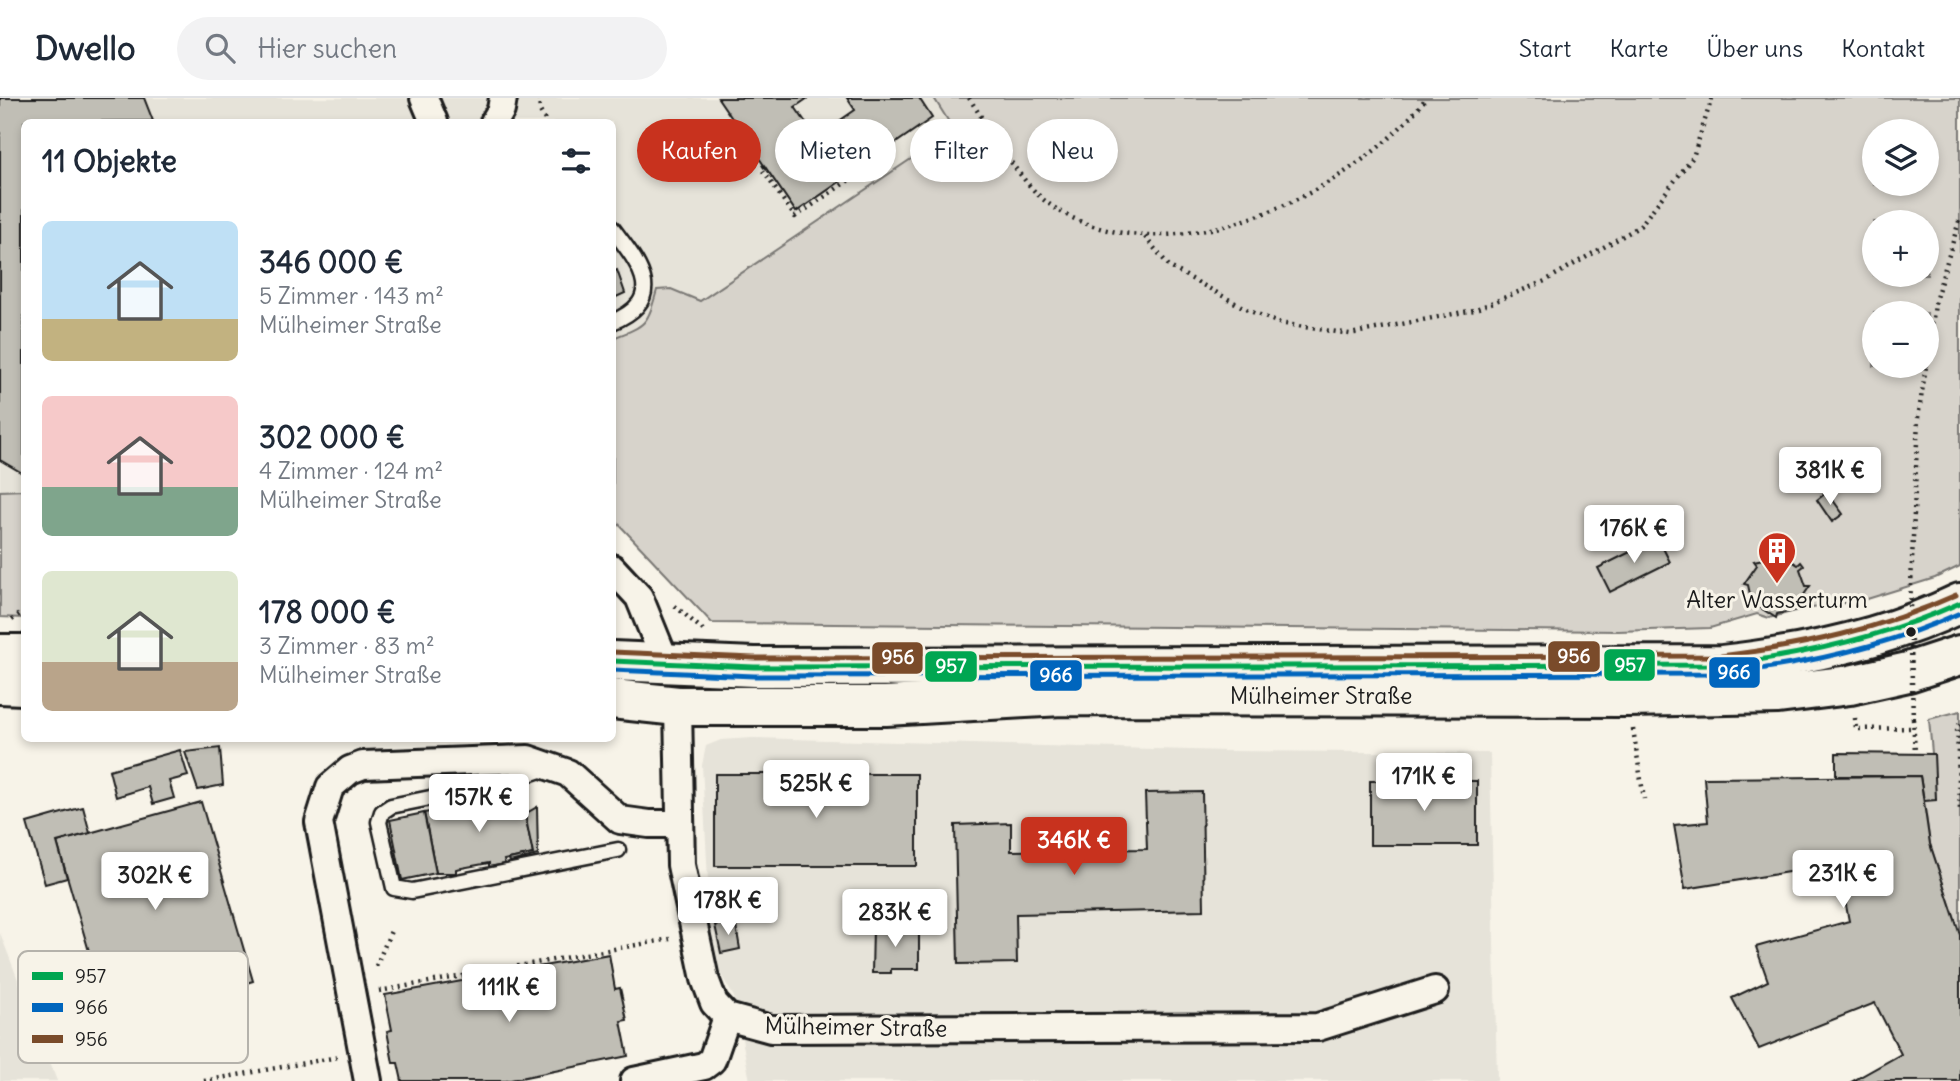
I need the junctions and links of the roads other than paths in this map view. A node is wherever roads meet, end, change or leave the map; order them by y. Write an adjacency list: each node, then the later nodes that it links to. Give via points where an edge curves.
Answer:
1 (424, 98): 3 (street)
2 (503, 98): 4 (street)
3 (433, 119)
4 (496, 119)
5 (616, 234): 6 (lane, via 643,271 644,287 639,304)
6 (616, 320)
7 (616, 572): 13 (street, via 639,597)
8 (1960, 603): 13 (main road, Mülheimer Straße, via 1882,633 1810,652 1722,664)
9 (0, 654): 10 (main road)
10 (21, 654)
11 (1960, 655): 17 (main road, Mülheimer Straße, via 1850,685 1778,694 1062,696 886,706)
12 (616, 661): 13 (main road, Mülheimer Straße)
13 (667, 666): 17 (main road)
14 (0, 684): 15 (main road)
15 (21, 685)
16 (616, 699): 17 (main road, Mülheimer Straße)
17 (678, 706): 19 (street)
18 (550, 767): 19 (street, via 568,773 620,820); 20 (lane, via 382,812 379,822 394,888 412,891); 23 (street, via 528,759 393,761 350,770 330,787 319,822)
19 (680, 824): 22 (street, via 681,865 695,935 709,992)
20 (618, 850)
21 (1435, 990): 22 (street, Mülheimer Straße, via 1318,1027 771,1029)
22 (727, 1017): 24 (street, via 712,1060 704,1066)
23 (368, 1081)
24 (635, 1081)

